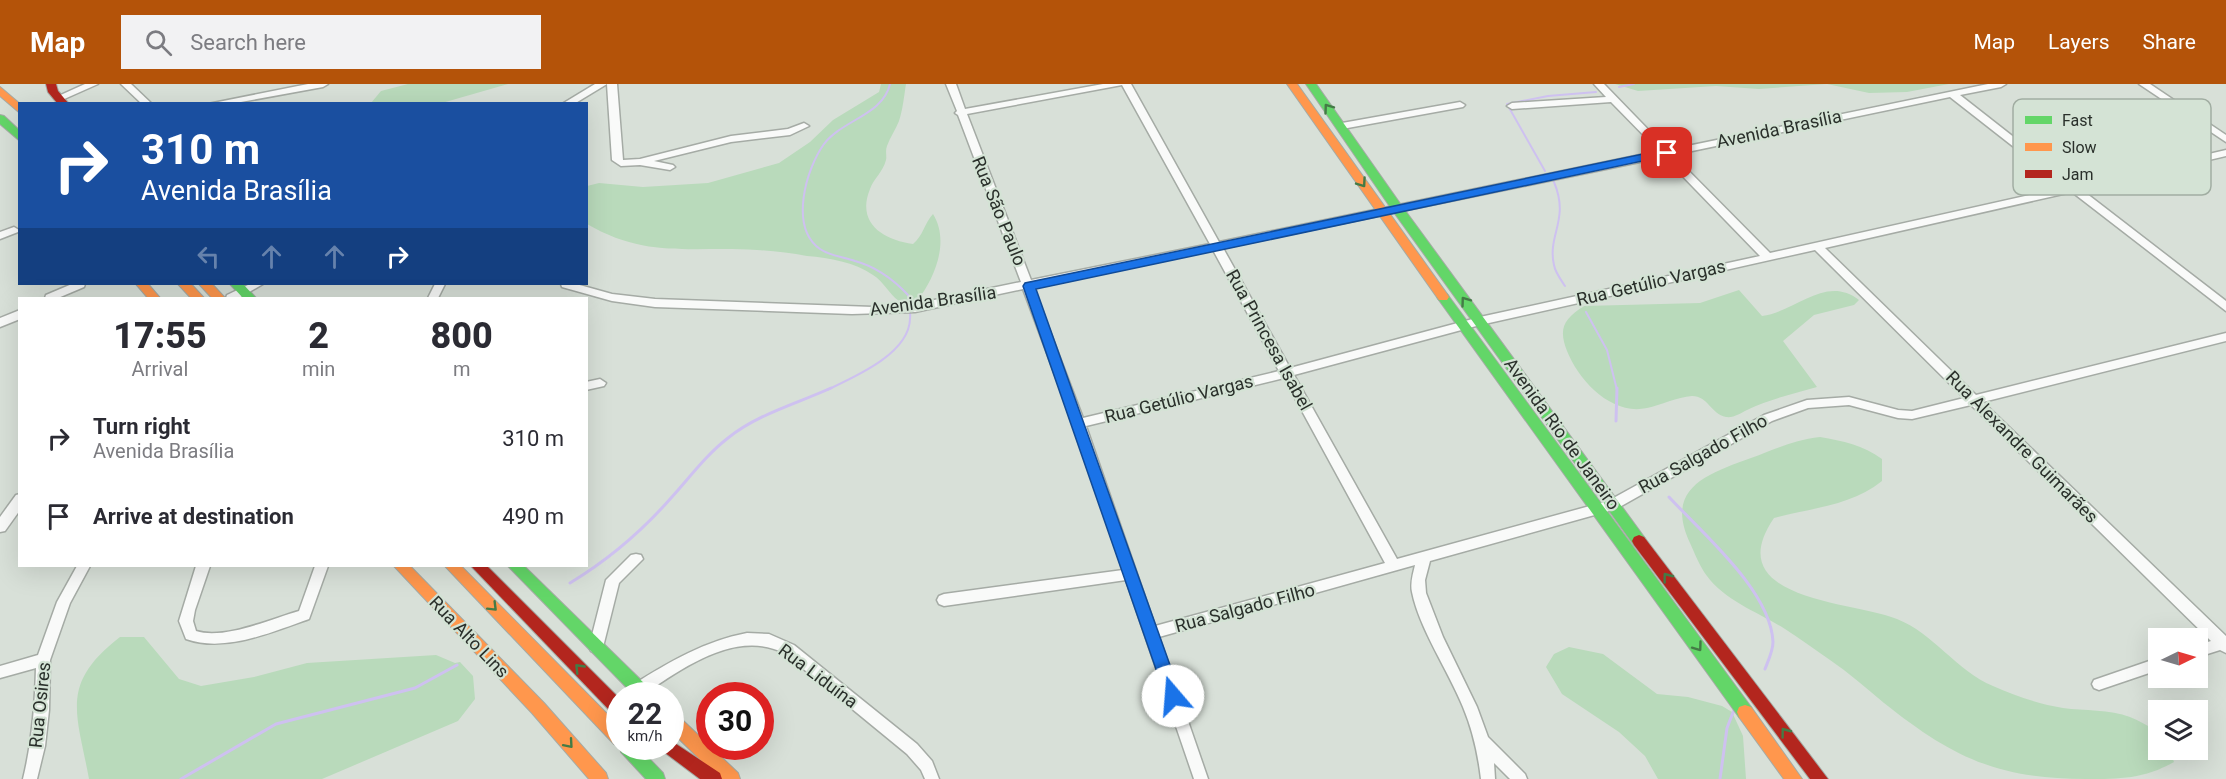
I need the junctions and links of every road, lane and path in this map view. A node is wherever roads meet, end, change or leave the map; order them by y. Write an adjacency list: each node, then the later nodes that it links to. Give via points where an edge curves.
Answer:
1 (12, 84): 21 (main road)
2 (51, 84): 20 (main road)
3 (93, 84): 20 (street)
4 (126, 84): 22 (street)
5 (323, 84): 23 (street)
6 (602, 84): 24 (street)
7 (613, 84): 39 (street, via 617,160)
8 (951, 84): 28 (street, Rua São Paulo)
9 (1118, 84): 28 (street)
10 (1126, 84): 47 (street, Rua Princesa Isabel)
11 (1292, 84): 44 (main road, Avenida Rio de Janeiro, one-way to 44)
12 (1311, 84): 31 (main road, Avenida Rio de Janeiro, one-way to 12)
13 (1599, 84): 18 (street)
14 (2001, 84): 17 (street, Avenida Brasília)
15 (2144, 84): 19 (street)
16 (0, 90): 27 (main road)
17 (1952, 94): 35 (street); 36 (street, Avenida Brasília)
18 (1614, 99): 26 (street); 36 (street)
19 (2166, 99)
20 (62, 101)
21 (28, 102)
22 (146, 102)
23 (223, 102)
24 (570, 102)
25 (1461, 105): 31 (street)
26 (1512, 106)
27 (18, 108)
28 (960, 113): 56 (street, Rua São Paulo)
29 (0, 118): 33 (main road)
30 (804, 126): 39 (street, via 790,132 720,141)
31 (1342, 126): 43 (main road, Avenida Rio de Janeiro)
32 (2211, 129): 34 (street)
33 (18, 136)
34 (2226, 139)
35 (2013, 141)
36 (1667, 153): 43 (street, Avenida Brasília); 49 (street)
37 (2226, 153): 38 (street, Rua Getúlio Vargas)
38 (2211, 156)
39 (640, 162): 40 (street)
40 (670, 167)
41 (2045, 195): 48 (street, Rua Getúlio Vargas)
42 (2084, 195): 62 (street)
43 (1397, 208): 44 (street, Avenida Brasília); 64 (main road, Avenida Rio de Janeiro, one-way to 43)
44 (1382, 211): 47 (street, Avenida Brasília); 66 (main road, Avenida Rio de Janeiro)
45 (14, 230): 46 (street)
46 (0, 236)
47 (1217, 247): 56 (street, Avenida Brasília); 68 (street, Rua Princesa Isabel)
48 (1818, 247): 49 (street, Rua Getúlio Vargas); 71 (street, Rua Alexandre Guimarães)
49 (1767, 256): 64 (street, Rua Getúlio Vargas)
50 (78, 285): 58 (street)
51 (143, 285): 59 (main road)
52 (185, 285): 60 (main road)
53 (206, 285): 61 (main road)
54 (256, 285): 57 (street)
55 (569, 285): 56 (street, Avenida Brasília, via 644,304 851,312 915,308)
56 (1029, 286): 72 (street, Rua São Paulo)
57 (240, 293)
58 (52, 297)
59 (153, 297)
60 (197, 297)
61 (218, 297)
62 (2226, 307)
63 (18, 315): 65 (street)
64 (1480, 321): 66 (street, Rua Getúlio Vargas); 74 (main road, Avenida Rio de Janeiro)
65 (0, 323)
66 (1463, 325): 68 (street, Rua Getúlio Vargas); 75 (main road, Avenida Rio de Janeiro)
67 (2226, 337): 71 (street, Rua Salgado Filho)
68 (1287, 373): 72 (street, Rua Getúlio Vargas); 79 (street, Rua Princesa Isabel)
69 (600, 383): 70 (street)
70 (588, 386)
71 (1974, 401): 74 (street, Rua Salgado Filho, via 1912,415 1849,401 1807,404 1768,418); 90 (street, Rua Alexandre Guimarães)
72 (1079, 423): 87 (street, Rua São Paulo)
73 (18, 502): 76 (street)
74 (1612, 505): 75 (street, Rua Salgado Filho); 117 (main road, Avenida Rio de Janeiro, one-way to 74)
75 (1597, 509): 77 (street, Rua Salgado Filho); 116 (main road, Avenida Rio de Janeiro, one-way to 116)
76 (0, 527)
77 (1424, 558): 79 (street, Rua Salgado Filho); 102 (street, via 1418,580 1423,604 1473,714)
78 (636, 559): 91 (street, via 613,580)
79 (1394, 566): 89 (street, Rua Salgado Filho)
80 (82, 567): 93 (street, Rua Osires, via 60,610)
81 (203, 567): 82 (street, via 186,621 189,633 205,640 304,615)
82 (321, 567)
83 (402, 567): 108 (main road, Rua Alto Lins, one-way to 108, via 538,708)
84 (453, 567): 100 (main road, one-way to 100)
85 (479, 567): 99 (main road, one-way to 85)
86 (515, 567): 91 (main road)
87 (1131, 574): 88 (street); 89 (street, Rua São Paulo)
88 (944, 600)
89 (1152, 633): 113 (street, Rua São Paulo)
90 (2225, 644): 92 (street)
91 (596, 646): 96 (main road)
92 (2208, 648)
93 (43, 660): 95 (street); 107 (street, Rua Osires, via 42,710)
94 (2148, 667): 98 (street)
95 (0, 672)
96 (633, 682)
97 (659, 682): 112 (street, Rua Liduína, via 711,650 762,639 789,649 921,758)
98 (2100, 684)
99 (606, 696)
100 (606, 725)
101 (684, 733): 111 (main road)
102 (1480, 739): 114 (street); 115 (street)
103 (684, 757): 110 (main road)
104 (639, 760): 109 (main road)
105 (667, 760): 106 (main road)
106 (678, 771)
107 (30, 779)
108 (600, 779)
109 (657, 779)
110 (714, 779)
111 (732, 779)
112 (932, 779)
113 (1201, 779)
114 (1488, 779)
115 (1520, 779)
116 (1794, 779)
117 (1820, 779)

